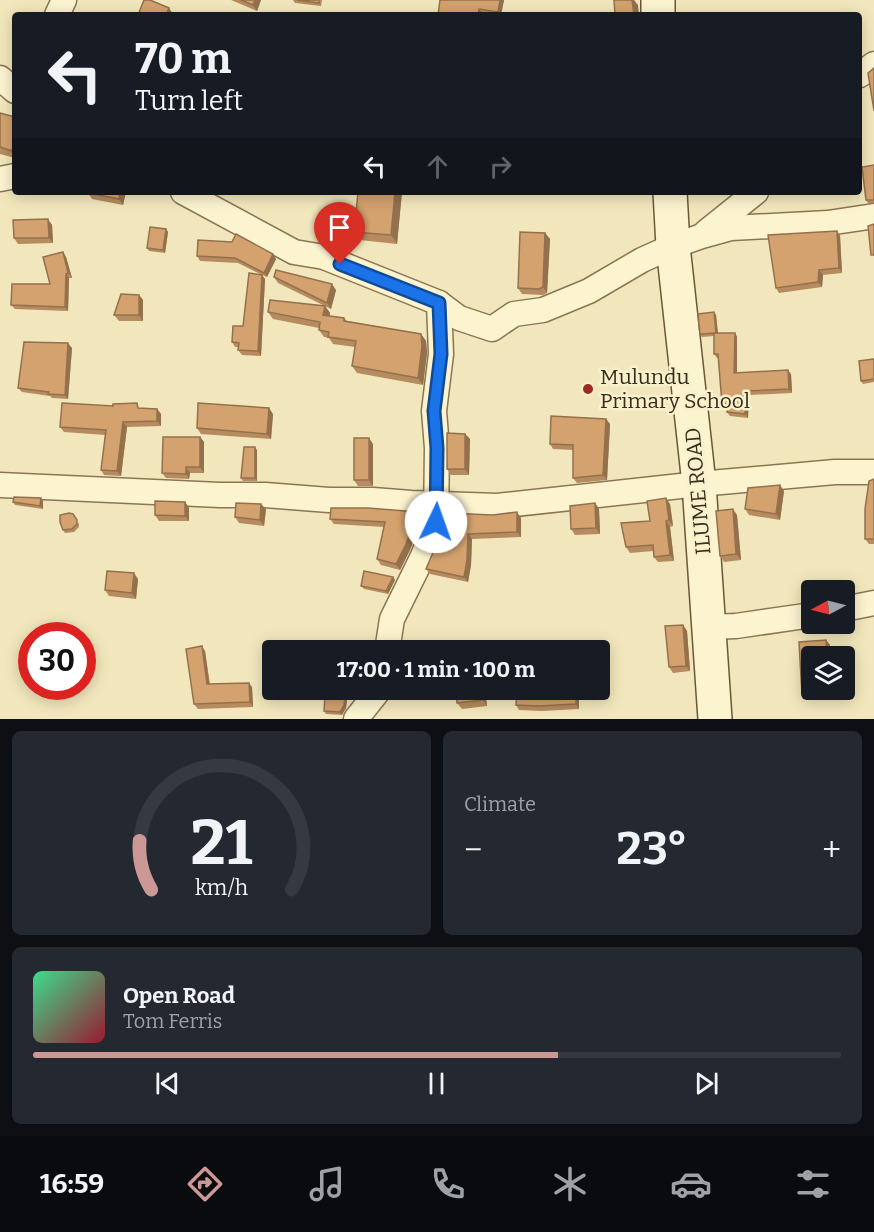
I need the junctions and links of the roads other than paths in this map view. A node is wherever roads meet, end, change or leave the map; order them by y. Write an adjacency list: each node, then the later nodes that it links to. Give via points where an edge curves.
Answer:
1 (874, 64): 2 (street)
2 (862, 73)
3 (189, 195): 8 (street, via 294,252 324,257)
4 (670, 195): 7 (street, ILUME ROAD)
5 (752, 195): 7 (street)
6 (874, 216): 7 (street, via 828,223 731,228)
7 (688, 241): 8 (street, via 642,260 589,291 543,310 514,314 492,329 459,318); 10 (street, ILUME ROAD)
8 (439, 303): 12 (street, via 441,354 434,411)
9 (874, 472): 10 (street)
10 (699, 484): 12 (street, via 497,506); 16 (street, ILUME ROAD)
11 (0, 485): 12 (street)
12 (436, 504): 17 (street, via 436,522 392,619)
13 (874, 603): 14 (street)
14 (855, 607)
15 (801, 617): 16 (street)
16 (708, 627): 20 (street, ILUME ROAD)
17 (389, 640)
18 (371, 700): 19 (street)
19 (356, 719)
20 (715, 719)

